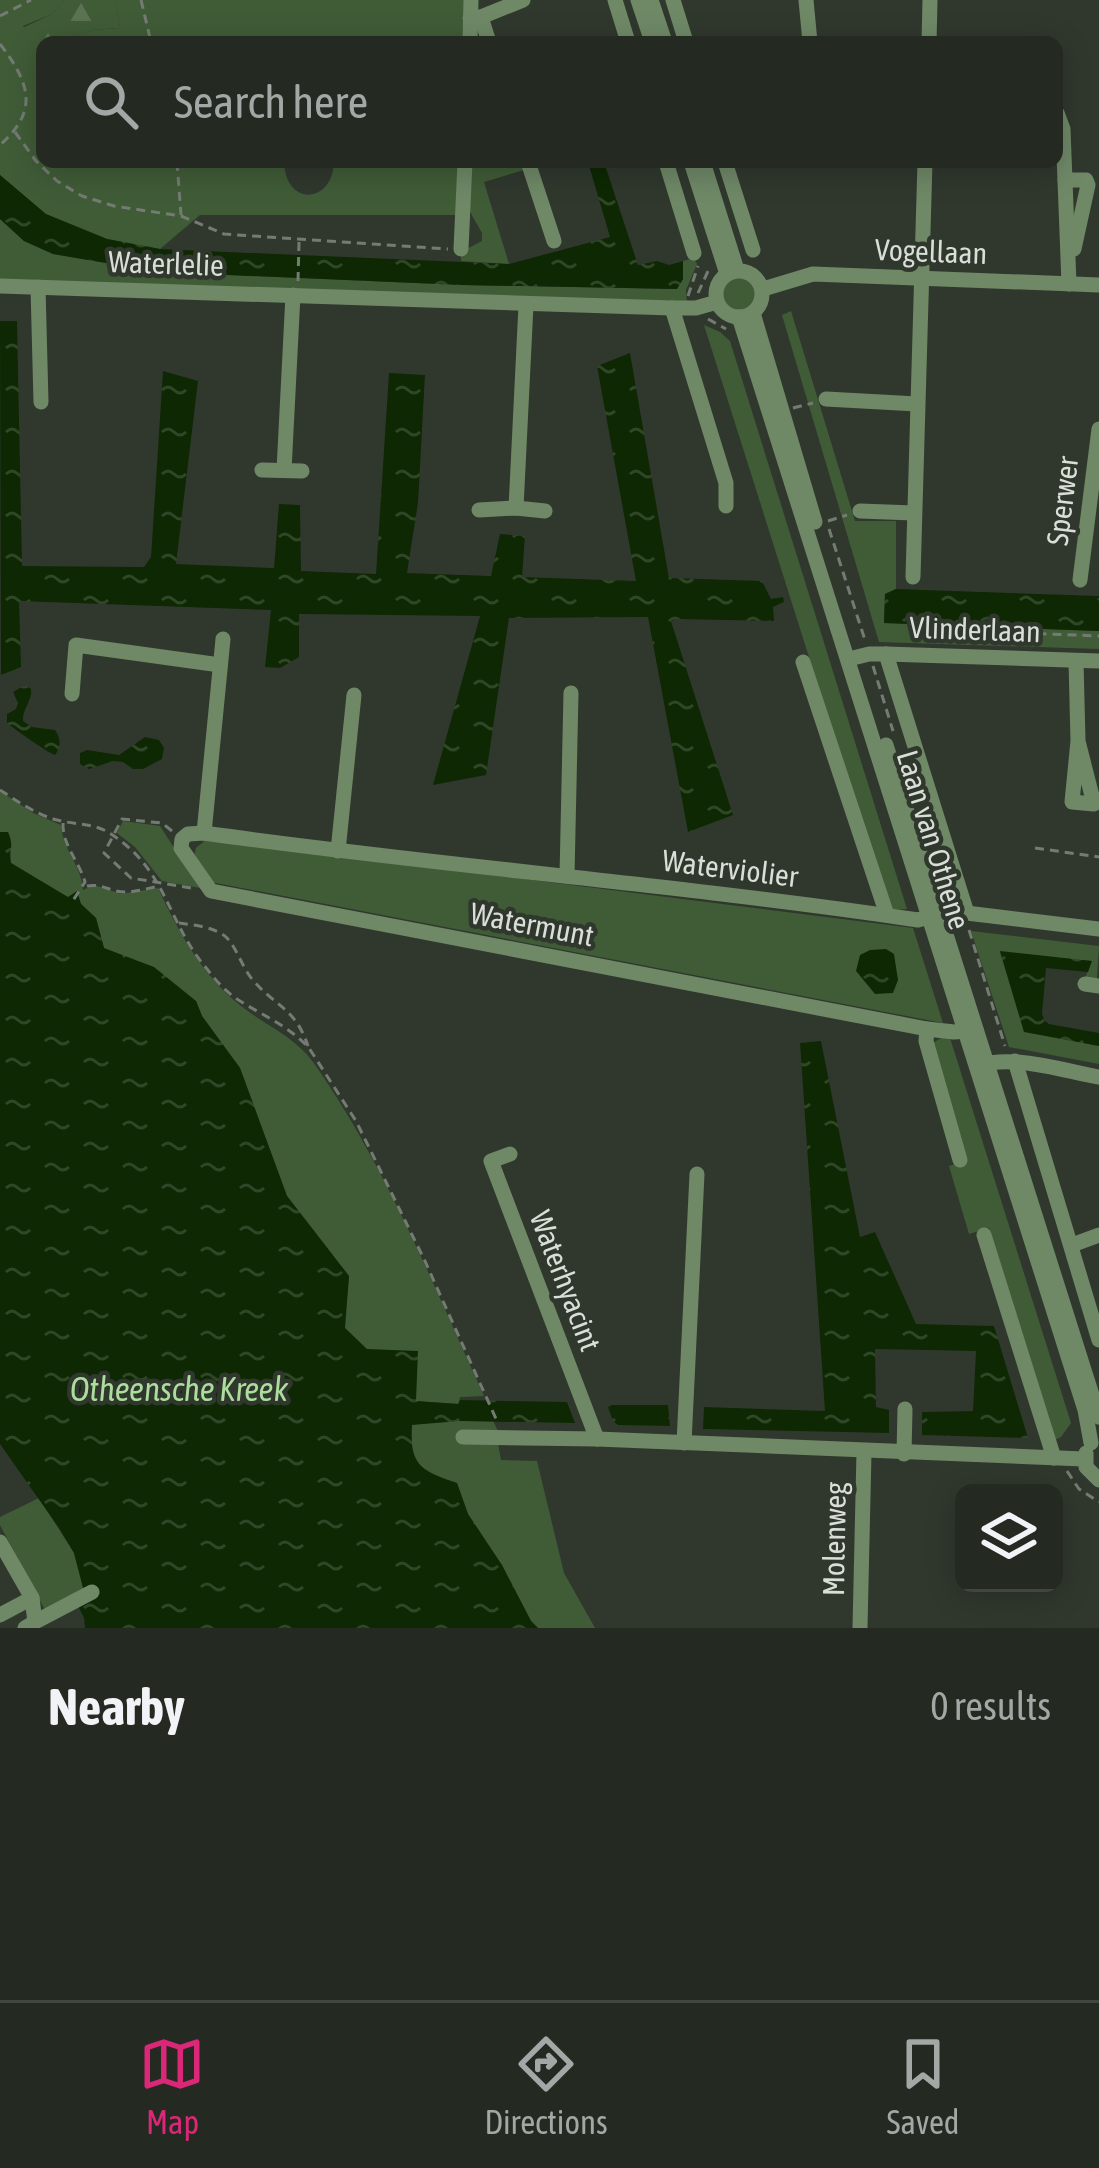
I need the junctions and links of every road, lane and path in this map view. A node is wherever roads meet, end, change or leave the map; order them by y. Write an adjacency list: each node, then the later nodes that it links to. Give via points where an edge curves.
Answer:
1 (32, 0): 11 (path)
2 (141, 0): 13 (path)
3 (471, 0): 12 (street)
4 (523, 0): 12 (street)
5 (615, 0): 16 (street)
6 (638, 0): 17 (street)
7 (651, 0): 18 (street)
8 (673, 0): 19 (street)
9 (806, 0): 20 (street)
10 (930, 0): 21 (street)
11 (0, 16)
12 (476, 18): 14 (street); 15 (street)
13 (150, 36)
14 (472, 36)
15 (486, 36)
16 (626, 36)
17 (650, 36)
18 (662, 36)
19 (684, 36)
20 (809, 36)
21 (929, 36)
22 (0, 44): 24 (path, via 26,88)
23 (1063, 129): 43 (street, via 1075,208)
24 (15, 132): 25 (path); 26 (path)
25 (1, 144)
26 (36, 161)
27 (44, 168): 36 (path, via 82,196)
28 (178, 168): 36 (path)
29 (465, 168): 39 (street)
30 (530, 168): 38 (street)
31 (668, 168): 41 (street)
32 (693, 168): 42 (street)
33 (705, 168): 42 (street)
34 (727, 168): 40 (street)
35 (926, 168): 44 (street)
36 (182, 217): 37 (path, via 224,234)
37 (300, 241): 39 (path); 49 (path)
38 (554, 242)
39 (461, 249)
40 (753, 250)
41 (696, 258): 52 (path)
42 (732, 272): 48 (street, via 750,273); 50 (street, via 717,286)
43 (1069, 277): 44 (street, Vogellaan); 45 (street, Vogellaan)
44 (922, 279): 48 (street, Vogellaan, via 813,274); 56 (street)
45 (1099, 285)
46 (0, 286): 47 (street, Waterlelie)
47 (38, 287): 49 (street, Waterlelie); 55 (street)
48 (763, 289): 53 (street)
49 (296, 292): 51 (street, Waterlelie); 59 (street, via 293,471)
50 (717, 302): 52 (street, Waterlelie); 53 (street, via 726,313)
51 (526, 304): 52 (street, Waterlelie); 61 (street)
52 (681, 308): 60 (street)
53 (746, 315): 73 (street, Laan van Othene)
54 (826, 399): 56 (street); 57 (path)
55 (41, 403)
56 (917, 404): 65 (street)
57 (791, 409)
58 (1099, 429): 68 (street, Sperwer)
59 (262, 470)
60 (726, 506)
61 (515, 508): 62 (street); 63 (street)
62 (479, 510)
63 (545, 511)
64 (860, 511): 65 (street); 66 (path)
65 (914, 513): 67 (street)
66 (826, 521)
67 (913, 577)
68 (1080, 580)
69 (1099, 637): 71 (path, via 997,632)
70 (223, 639): 77 (street)
71 (936, 640)
72 (886, 654): 73 (street, Vlinderlaan); 74 (street, Vlinderlaan); 97 (street, Laan van Othene)
73 (853, 657): 96 (street, Laan van Othene)
74 (1076, 661): 75 (street, Vlinderlaan); 81 (street)
75 (1099, 661)
76 (803, 662): 95 (street)
77 (220, 665): 79 (street, via 76,645); 84 (street)
78 (571, 693): 90 (street)
79 (72, 694)
80 (355, 695): 88 (street)
81 (1078, 741)
82 (0, 790): 83 (path)
83 (64, 822): 85 (path); 92 (path)
84 (204, 833): 86 (street); 88 (street, Waterviolier)
85 (113, 835): 86 (path, via 122,819 162,823); 91 (path); 91 (path, via 104,853 131,878)
86 (182, 839): 93 (street)
87 (1035, 848): 89 (path)
88 (338, 851): 90 (street, Waterviolier)
89 (1099, 857)
90 (567, 876): 95 (street, Waterviolier)
91 (159, 883): 92 (path, via 126,892); 93 (path); 98 (path)
92 (82, 889): 94 (path)
93 (211, 891): 100 (street, Watermunt)
94 (71, 902)
95 (887, 915): 96 (street, Waterviolier)
96 (934, 916): 97 (street, Waterviolier, via 950,911); 101 (street, Laan van Othene)
97 (967, 920): 99 (street, Waterviolier); 103 (path)
98 (177, 923): 102 (path, via 231,994); 102 (path, via 226,937 255,983 301,1024)
99 (1099, 928)
100 (928, 1028): 101 (street, Watermunt); 107 (street)
101 (970, 1031): 104 (street, Laan van Othene)
102 (309, 1048): 117 (path, via 356,1121)
103 (1011, 1055): 104 (street); 105 (street); 111 (street)
104 (980, 1064): 113 (street, Laan van Othene)
105 (1099, 1077)
106 (510, 1154): 118 (street, Waterhyacint, via 490,1161)
107 (960, 1160)
108 (697, 1174): 119 (street)
109 (984, 1235): 123 (street)
110 (1099, 1235): 111 (street)
111 (1072, 1245): 112 (street)
112 (1099, 1340)
113 (1086, 1375): 115 (street, Laan van Othene); 120 (street, Laan van Othene)
114 (905, 1409): 122 (street)
115 (1099, 1417)
116 (463, 1437): 117 (street)
117 (505, 1439): 118 (street)
118 (597, 1439): 119 (street)
119 (684, 1443): 121 (street)
120 (1091, 1447): 123 (street); 124 (street, via 1089,1473)
121 (864, 1452): 122 (street); 132 (street, Molenweg)
122 (904, 1454): 123 (street)
123 (1054, 1458)
124 (1099, 1480)
125 (1098, 1502): 126 (path)
126 (1099, 1510)
127 (0, 1543): 129 (street)
128 (92, 1592): 131 (street)
129 (32, 1598): 130 (street); 131 (street)
130 (0, 1615)
131 (30, 1625)
132 (860, 1628)

